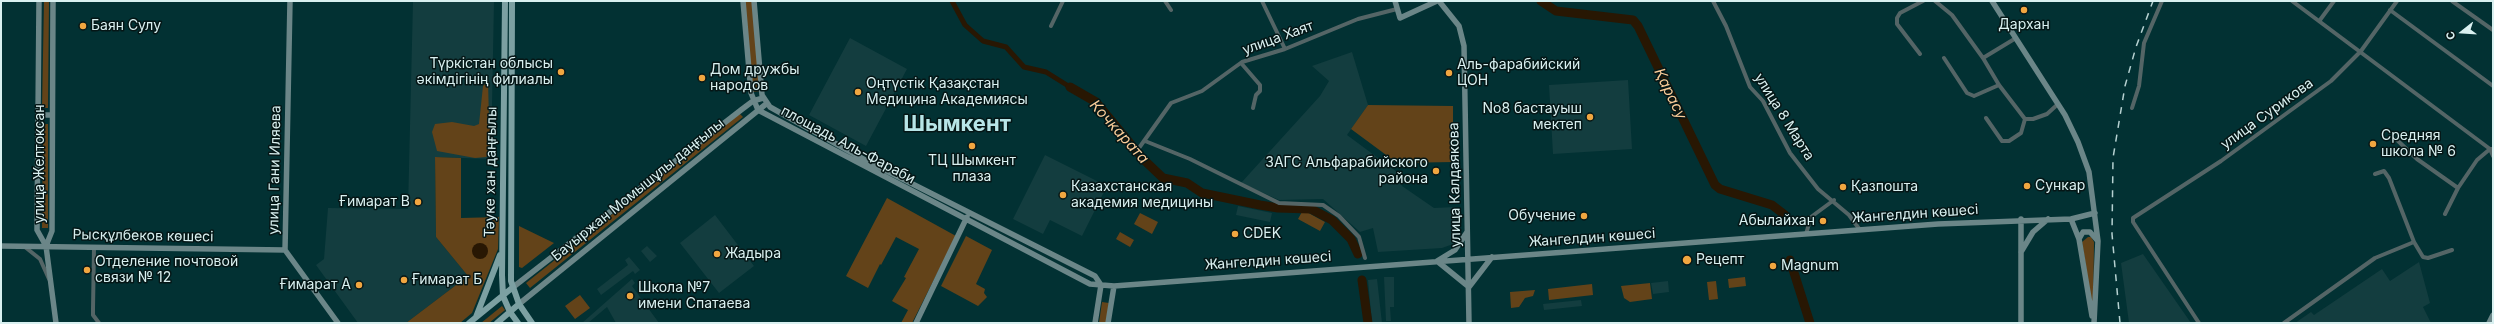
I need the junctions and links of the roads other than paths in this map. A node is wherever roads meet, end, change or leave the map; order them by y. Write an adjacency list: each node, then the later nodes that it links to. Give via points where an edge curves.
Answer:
1 (39, 1): 44 (main road, улица Желтоксан)
2 (53, 1): 45 (main road, улица Желтоксан)
3 (290, 1): 74 (main road, улица Гани Иляева)
4 (504, 1): 73 (main road, Тәуке хан даңғылы)
5 (512, 1): 85 (main road, Тәуке хан даңғылы)
6 (743, 1): 38 (main road)
7 (754, 1): 39 (main road)
8 (1063, 1): 27 (street)
9 (1165, 1): 24 (street)
10 (1262, 1): 30 (street)
11 (1395, 1): 23 (main road)
12 (1438, 1): 23 (main road, via 1400,18); 64 (main road, улица Калдаякова, via 1459,26 1464,46)
13 (1713, 1): 55 (street, улица 8 Марта, via 1726,26 1750,87 1763,101 1790,153 1818,189)
14 (1923, 1): 22 (street)
15 (1934, 1): 34 (street, via 1952,15)
16 (1992, 1): 29 (main road)
17 (2162, 1): 42 (street, via 2144,43 2139,86)
18 (2292, 1): 26 (street)
19 (2334, 1): 26 (street)
20 (2397, 1): 25 (street, улица Сурикова)
21 (2452, 1): 28 (street)
22 (1913, 3): 32 (street, via 1900,13 1897,24)
23 (1397, 9): 30 (street, улица Хаят, via 1358,19)
24 (1172, 10)
25 (2390, 10): 31 (street, улица Сурикова); 37 (street)
26 (2320, 20): 31 (street)
27 (1051, 26)
28 (2493, 30)
29 (2016, 38): 34 (street); 40 (main road)
30 (1285, 49): 35 (street, улица Хаят)
31 (2361, 51): 51 (street); 104 (street, улица Сурикова, via 2331,81 2221,161 2136,214 2133,222)
32 (1920, 54)
33 (1944, 58): 36 (street, via 1967,93 1974,96)
34 (1983, 58): 36 (street)
35 (1240, 63): 41 (street, via 1260,85); 49 (street, улица Хаят, via 1202,91 1171,103)
36 (1999, 85): 47 (street)
37 (2493, 86)
38 (753, 101): 39 (main road); 43 (main road); 85 (main road, Бауыржан Момышұлы даңғылы)
39 (764, 101): 43 (main road, Бауыржан Момышұлы даңғылы); 56 (main road, площадь Аль-Фараби, via 865,160)
40 (2058, 104): 47 (street, via 2047,114); 57 (main road, via 2078,142 2089,172)
41 (1254, 108)
42 (2132, 108)
43 (758, 110): 61 (main road, площадь Аль-Фараби); 87 (main road, Бауыржан Момышұлы даңғылы)
44 (38, 115): 45 (main road); 71 (main road, улица Желтоксан, via 37,230)
45 (52, 115): 71 (main road, улица Желтоксан, via 52,231)
46 (1986, 118): 47 (street, via 2002,141 2009,141 2021,133)
47 (2025, 119)
48 (2396, 139): 54 (street, via 2417,159)
49 (1145, 141): 50 (street, улица Хаят); 78 (street, via 1190,159 1279,203 1323,205 1339,216 1358,237)
50 (1139, 148)
51 (2492, 149): 52 (street); 54 (street, via 2477,160)
52 (2493, 156)
53 (2375, 174): 68 (street, via 2384,171 2389,178)
54 (2458, 188): 58 (street)
55 (1834, 200): 63 (street, улица 8 Марта); 65 (street, via 1811,217)
56 (969, 213): 61 (main road); 82 (main road, площадь Аль-Фараби, via 1094,276)
57 (2095, 213): 60 (main road, Жангелдин көшесі); 67 (main road)
58 (2445, 214)
59 (2048, 219): 60 (main road, Жангелдин көшесі); 62 (main road, Жангелдин көшесі); 76 (main road, via 2033,232)
60 (2072, 219): 66 (main road)
61 (966, 220): 82 (main road, площадь Аль-Фараби, via 1090,284); 98 (main road)
62 (2022, 220): 63 (main road, Жангелдин көшесі); 76 (main road)
63 (1860, 230): 65 (main road, Жангелдин көшесі)
64 (1468, 232): 79 (main road, улица Калдаякова); 80 (main road, via 1455,250)
65 (1806, 234): 77 (main road, Жангелдин көшесі)
66 (2079, 239): 67 (main road, via 2083,232 2090,232); 103 (main road)
67 (2098, 241): 103 (main road)
68 (2414, 242): 75 (street, via 2423,257 2428,258); 105 (street, via 2375,258)
69 (1, 246): 70 (main road, Рысқұлбеков көшесі)
70 (23, 246): 71 (main road, Рысқұлбеков көшесі); 81 (street, via 40,259)
71 (46, 246): 72 (main road, Рысқұлбеков көшесі); 81 (main road)
72 (94, 247): 74 (main road, Рысқұлбеков көшесі); 92 (street, via 93,315)
73 (502, 248): 86 (main road, Тәуке хан даңғылы); 90 (main road, via 494,275)
74 (285, 250): 93 (main road, улица Гани Иляева)
75 (2452, 250)
76 (2021, 252): 102 (main road)
77 (1492, 257): 79 (main road, Жангелдин көшесі); 84 (main road)
78 (1365, 258)
79 (1469, 259): 80 (main road, Жангелдин көшесі); 84 (main road, улица Калдаякова)
80 (1437, 261): 83 (main road, Жангелдин көшесі); 84 (main road)
81 (51, 282): 91 (main road)
82 (1101, 285): 83 (main road, площадь Аль-Фараби); 99 (main road)
83 (1114, 286): 100 (main road)
84 (1469, 287): 101 (main road, улица Калдаякова)
85 (512, 288): 86 (main road); 87 (main road, Тәуке хан даңғылы)
86 (504, 296): 88 (main road, Тәуке хан даңғылы); 90 (main road)
87 (519, 304): 88 (main road); 97 (main road, Тәуке хан даңғылы)
88 (509, 313): 95 (main road); 96 (main road, Тәуке хан даңғылы)
89 (2493, 315): 106 (main road)
90 (476, 317): 94 (main road)
91 (56, 323)
92 (99, 323)
93 (338, 323)
94 (469, 323)
95 (498, 323)
96 (518, 323)
97 (532, 323)
98 (916, 323)
99 (1095, 323)
100 (1108, 323)
101 (1469, 323)
102 (2021, 323)
103 (2093, 323)
104 (2199, 323)
105 (2284, 323)
106 (2489, 323)

